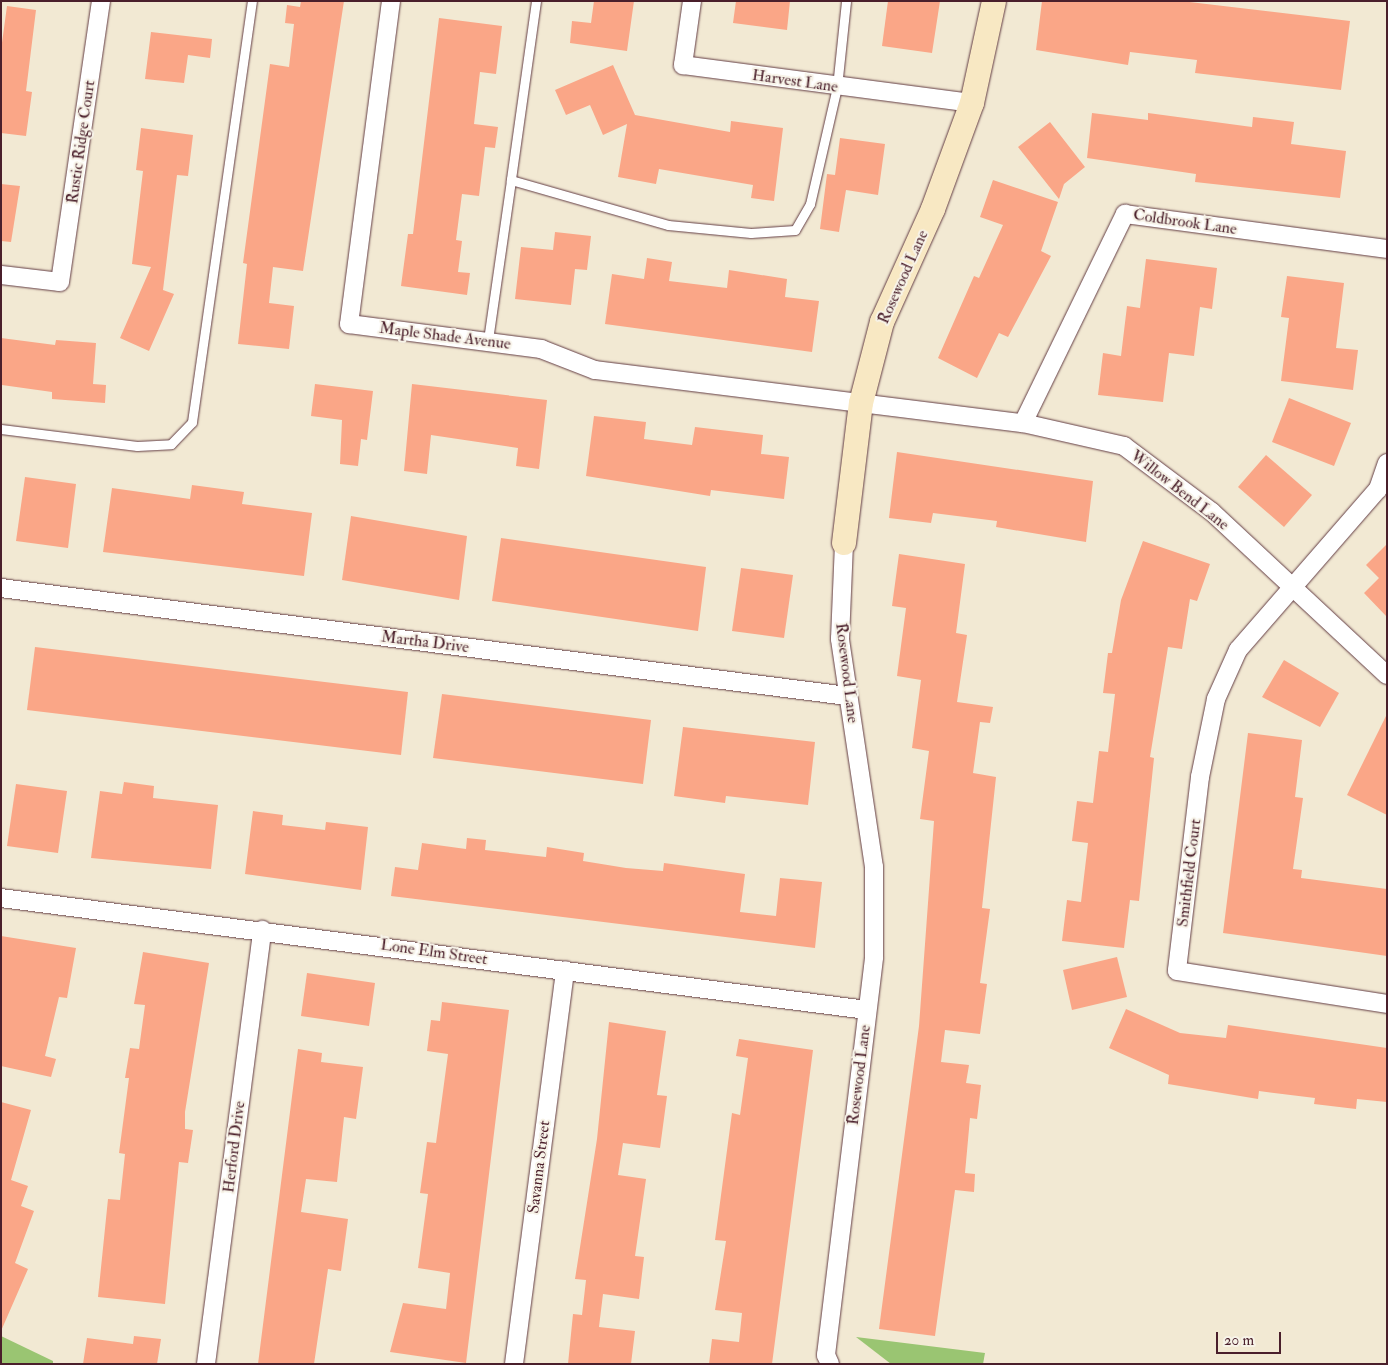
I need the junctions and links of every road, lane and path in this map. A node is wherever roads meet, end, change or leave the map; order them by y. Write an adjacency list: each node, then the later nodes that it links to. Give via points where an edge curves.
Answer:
1 (101, 1): 12 (street, Rustic Ridge Court, via 60,282)
2 (252, 1): 16 (lane, via 192,422 171,444 137,446)
3 (392, 1): 13 (street, Maple Shade Avenue, via 349,324)
4 (536, 1): 10 (lane)
5 (692, 1): 8 (street, Harvest Lane, via 683,65)
6 (846, 1): 8 (lane)
7 (994, 1): 9 (street, Rosewood Lane)
8 (837, 87): 9 (street, Harvest Lane); 10 (lane, via 810,204 795,230 751,233 668,225)
9 (972, 103): 14 (street, Rosewood Lane, via 933,209 882,322)
10 (511, 180): 13 (lane)
11 (1387, 249): 15 (street, Coldbrook Lane, via 1125,214)
12 (1, 275)
13 (488, 340): 14 (street, Maple Shade Avenue, via 541,349 595,370)
14 (861, 404): 15 (street, Willow Bend Lane); 18 (street, Rosewood Lane)
15 (1022, 423): 20 (street, Willow Bend Lane, via 1124,446 1212,512)
16 (1, 429)
17 (1387, 462): 20 (street, via 1378,489)
18 (844, 543): 22 (street, Rosewood Lane, via 840,639)
19 (1, 588): 22 (street, Martha Drive)
20 (1292, 589): 21 (street, Willow Bend Lane); 26 (street, Smithfield Court, via 1238,650 1216,699 1200,777 1177,971)
21 (1387, 675)
22 (848, 696): 27 (street, Rosewood Lane, via 874,867 874,957)
23 (1, 898): 24 (street, Lone Elm Street)
24 (262, 930): 25 (street, Lone Elm Street); 28 (street, Herford Drive)
25 (565, 970): 27 (street, Lone Elm Street); 29 (street, Savanna Street)
26 (1387, 1004)
27 (867, 1010): 30 (street, Rosewood Lane, via 826,1355)
28 (206, 1364)
29 (514, 1364)
30 (830, 1364)

